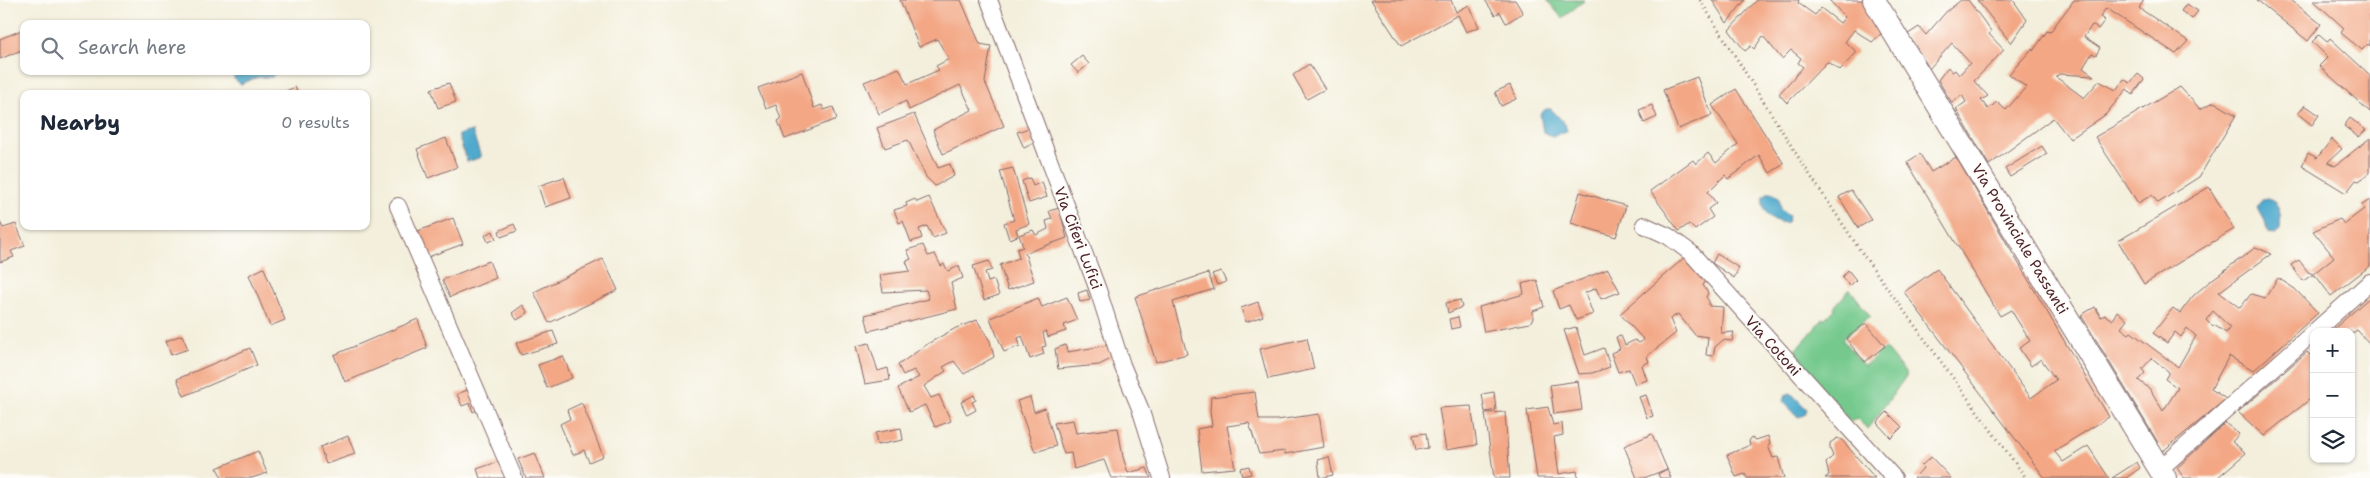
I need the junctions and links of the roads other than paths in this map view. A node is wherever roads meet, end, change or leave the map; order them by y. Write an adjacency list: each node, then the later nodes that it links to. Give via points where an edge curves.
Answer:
1 (989, 0): 10 (street, Via Ciferi Lufici, via 1098,290)
2 (1874, 0): 8 (main road, Via Provinciale Passanti)
3 (398, 206): 9 (street)
4 (1644, 225): 11 (street, Via Cotoni, via 1668,236 1691,253)
5 (2370, 282): 6 (street)
6 (2318, 328)
7 (2310, 336): 8 (street)
8 (2163, 473)
9 (514, 478)
10 (1162, 478)
11 (1894, 478)

